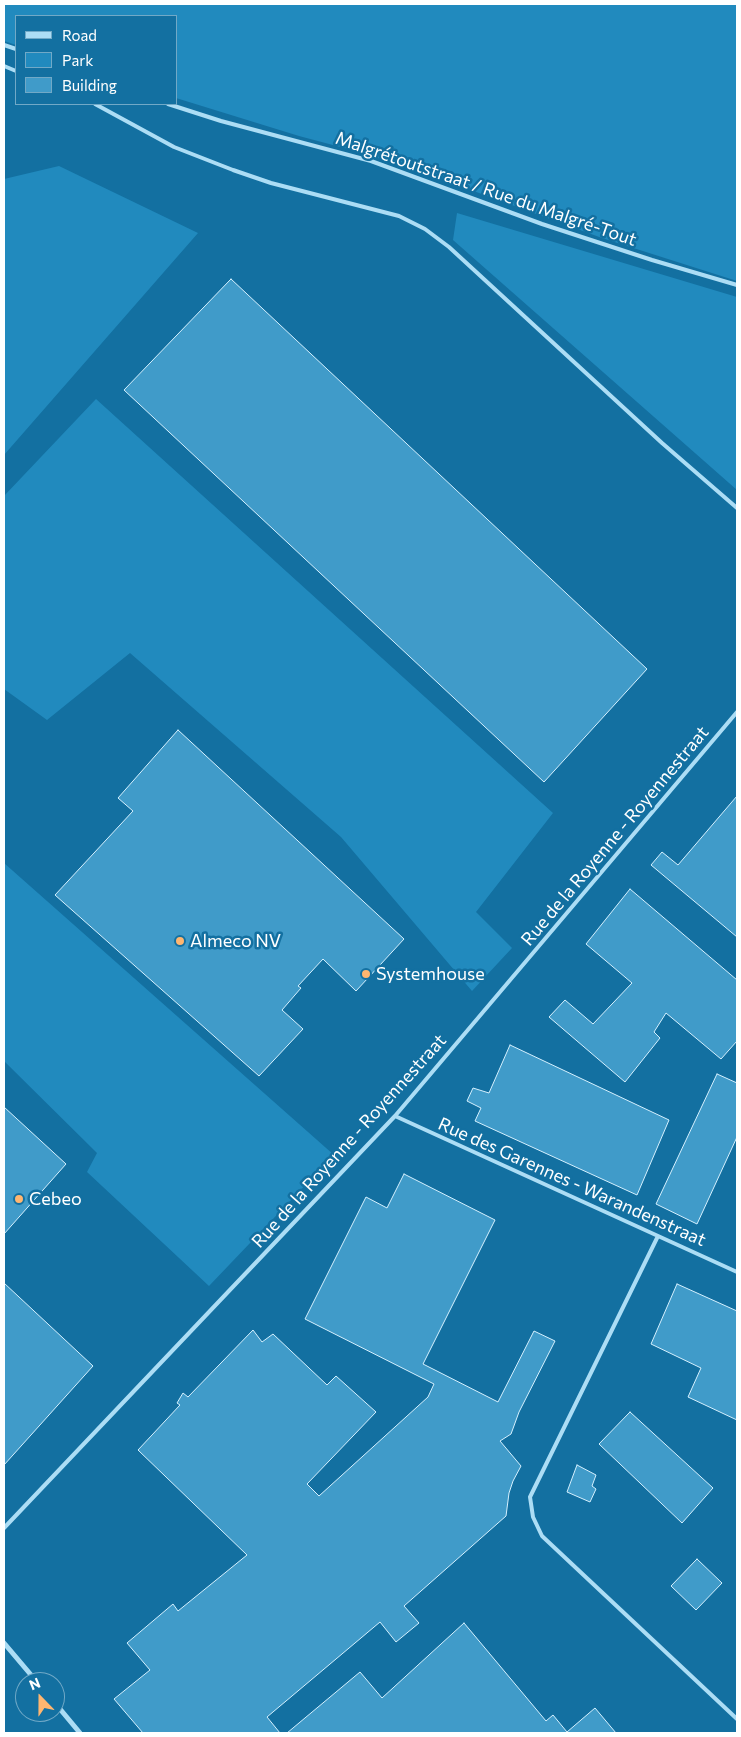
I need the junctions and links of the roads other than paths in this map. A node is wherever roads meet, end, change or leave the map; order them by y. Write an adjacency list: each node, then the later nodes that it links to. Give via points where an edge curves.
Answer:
1 (97, 105): 4 (lane, via 174,147 233,170 399,216 425,229 449,247)
2 (171, 105): 3 (lane, Malgrétoutstraat / Rue du Malgré-Tout, via 371,161 542,224)
3 (737, 285)
4 (737, 508)
5 (737, 712): 6 (lane, Rue de la Royenne - Royennestraat)
6 (395, 1116): 7 (lane, Rue des Garennes - Warandenstraat); 9 (lane, Rue de la Royenne - Royennestraat)
7 (658, 1236): 8 (lane, Rue des Garennes - Warandenstraat); 13 (lane, via 530,1497 533,1517 542,1536)
8 (737, 1272)
9 (4, 1528)
10 (4, 1643): 11 (street)
11 (29, 1672)
12 (65, 1715): 14 (street)
13 (737, 1719)
14 (80, 1733)

